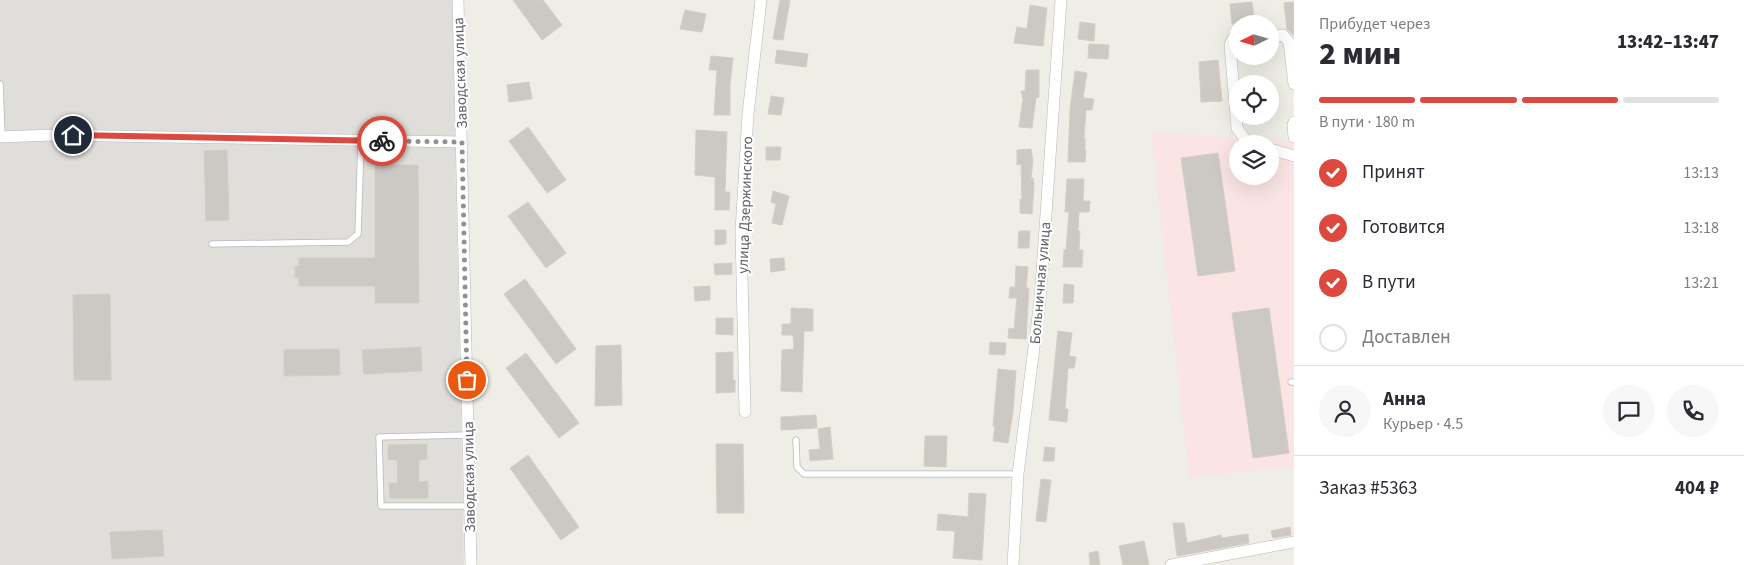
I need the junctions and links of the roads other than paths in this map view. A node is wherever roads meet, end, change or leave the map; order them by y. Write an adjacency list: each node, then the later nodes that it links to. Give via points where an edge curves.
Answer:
1 (458, 0): 13 (street, Заводская улица)
2 (762, 0): 17 (street, улица Дзержинского, via 748,114 741,231)
3 (1061, 0): 20 (street, Больничная улица, via 1040,300)
4 (1279, 36): 7 (street, via 1289,42)
5 (1232, 65): 9 (street, via 1237,128)
6 (0, 84): 10 (lane)
7 (1294, 84)
8 (1294, 122): 11 (street)
9 (1242, 135)
10 (1, 137): 12 (street, via 53,135)
11 (1294, 137)
12 (361, 141): 13 (street); 16 (lane, via 358,234 348,242)
13 (462, 142): 18 (street, Заводская улица)
14 (1279, 152): 15 (street)
15 (1294, 156)
16 (212, 244)
17 (745, 412)
18 (468, 435): 21 (street, Заводская улица); 21 (lane, via 379,438 380,506)
19 (796, 440): 20 (lane, via 797,467 804,474)
20 (1018, 474): 24 (street, Больничная улица)
21 (470, 506): 23 (street, Заводская улица)
22 (1294, 542): 25 (street)
23 (471, 565)
24 (1013, 565)
25 (1171, 565)

